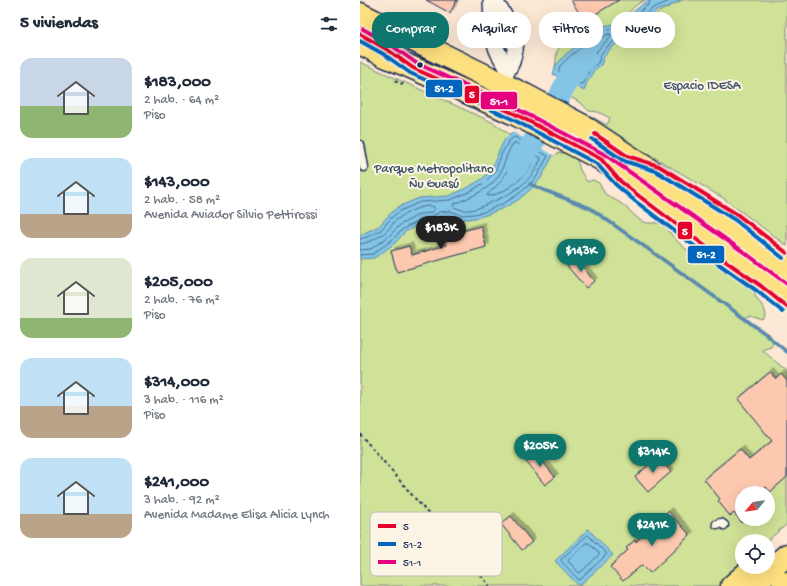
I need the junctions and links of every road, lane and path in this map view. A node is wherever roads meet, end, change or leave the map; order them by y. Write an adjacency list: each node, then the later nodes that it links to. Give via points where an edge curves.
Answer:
1 (367, 0): 3 (highway)
2 (492, 0): 10 (street, via 494,38); 10 (street, via 513,29 516,40 512,62)
3 (383, 12)
4 (360, 14): 5 (highway)
5 (372, 20)
6 (360, 34): 9 (highway)
7 (360, 43): 9 (highway)
8 (429, 48): 10 (highway)
9 (413, 68): 11 (highway, via 515,114)
10 (505, 76): 11 (highway, via 525,95)
11 (581, 137): 13 (highway); 14 (highway)
12 (360, 145): 15 (lane)
13 (627, 156): 16 (highway, via 666,170 738,215); 17 (highway, via 712,213)
14 (601, 159): 18 (highway); 19 (highway, via 619,180 639,196)
15 (364, 167)
16 (787, 253)
17 (787, 269)
18 (787, 292)
19 (787, 307)
20 (360, 434): 21 (path)
21 (427, 512)
22 (787, 540): 23 (highway)
23 (775, 550)
24 (787, 555): 30 (highway)
25 (746, 574): 29 (highway)
26 (481, 576): 28 (path)
27 (787, 583): 31 (highway)
28 (490, 586)
29 (732, 586)
30 (751, 586)
31 (783, 586)

